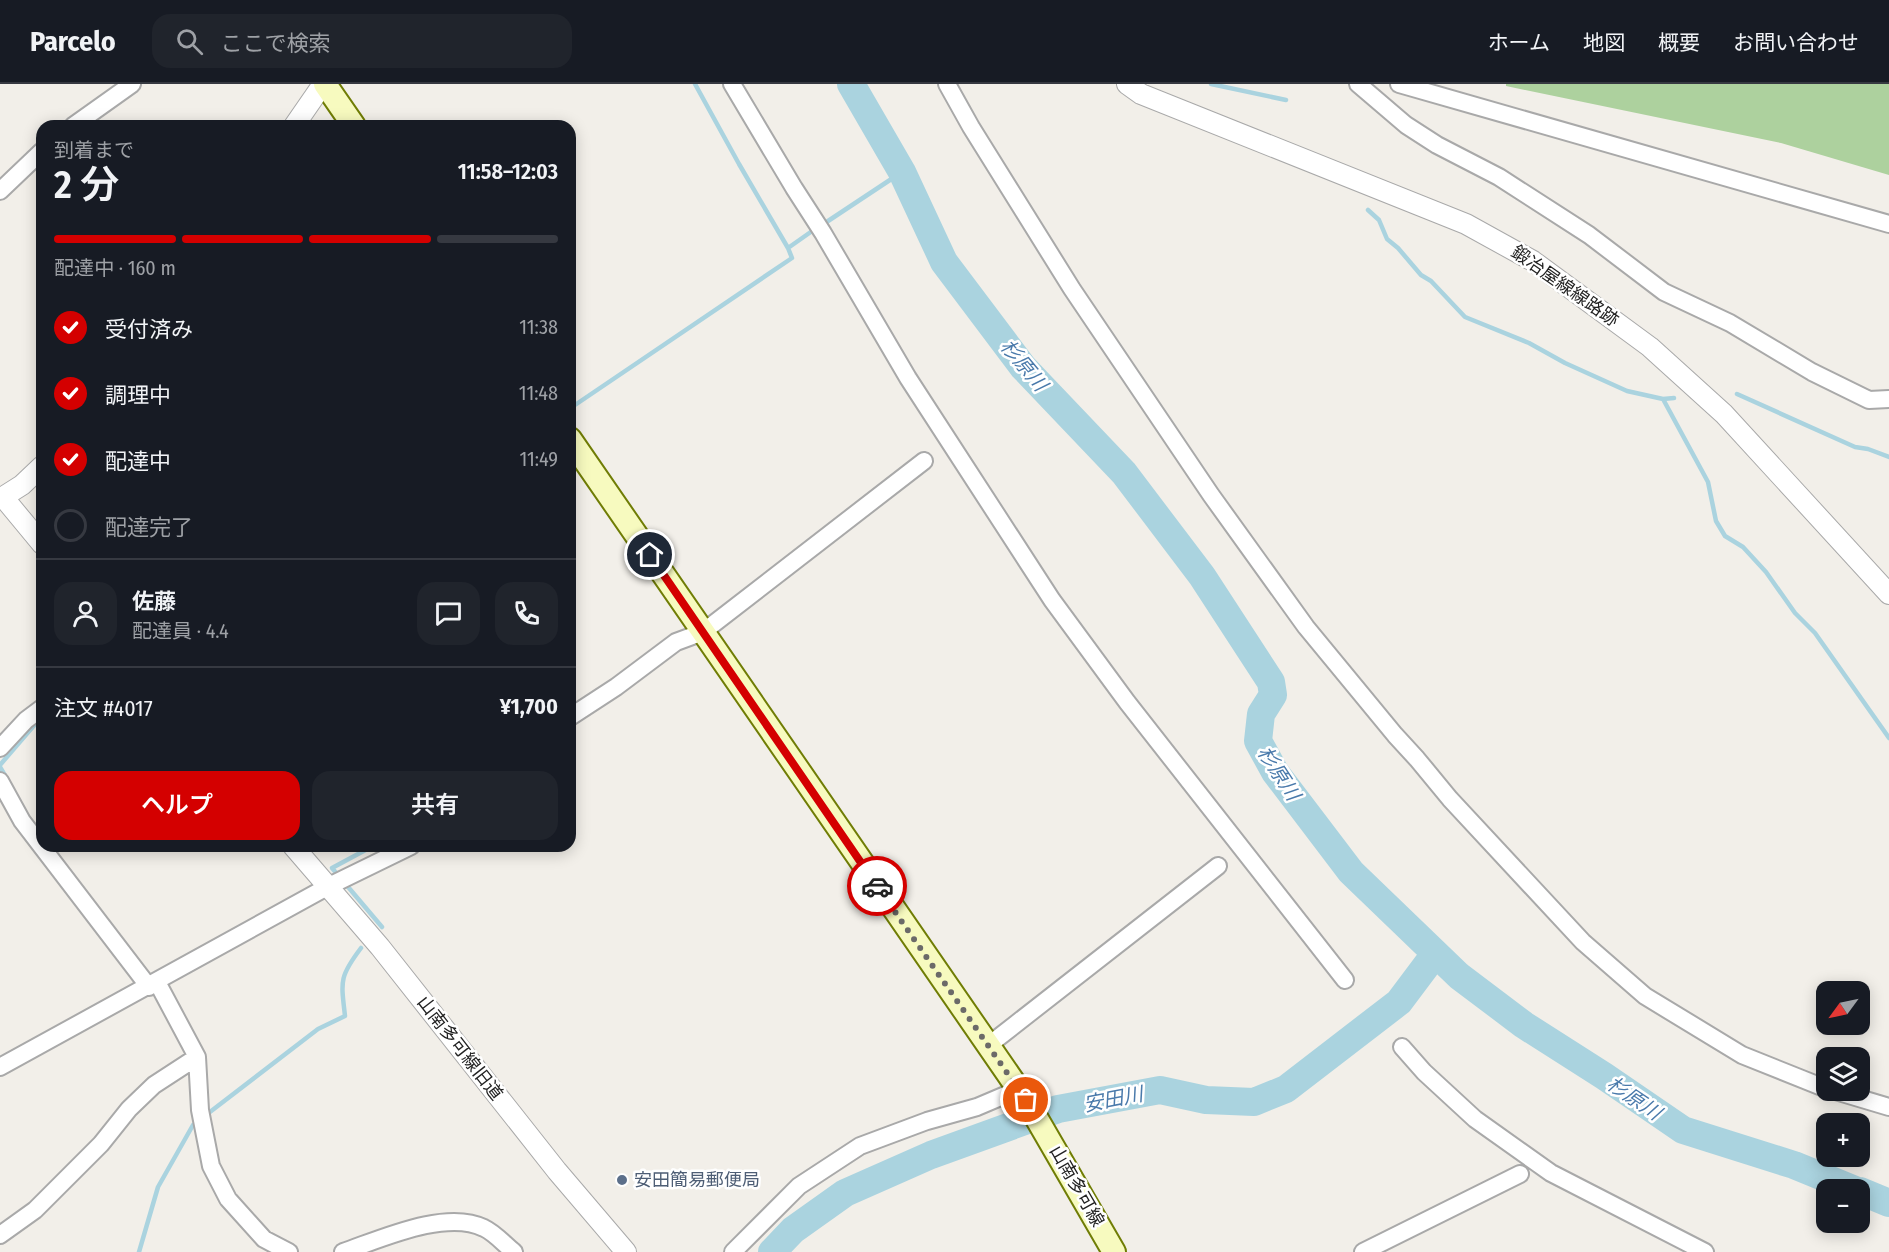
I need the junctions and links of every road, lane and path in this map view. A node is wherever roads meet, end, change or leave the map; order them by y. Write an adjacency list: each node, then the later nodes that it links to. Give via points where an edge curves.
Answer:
1 (132, 84): 8 (street)
2 (324, 84): 9 (street); 10 (main road)
3 (732, 84): 32 (street, via 908,378 1052,600)
4 (947, 84): 38 (street, via 1072,289 1211,495 1306,627 1450,799 1583,942 1646,996 1742,1055)
5 (1127, 84): 20 (street, 鍛冶屋線線路跡, via 1141,94 1466,224 1533,261 1650,347 1724,414)
6 (1358, 84): 14 (street, via 1407,125 1499,177 1589,235 1664,292 1730,323 1812,372 1869,400)
7 (1399, 84): 13 (street)
8 (81, 120)
9 (298, 120)
10 (350, 120)
11 (36, 157): 12 (street)
12 (0, 191)
13 (1889, 224)
14 (1889, 399)
15 (576, 448): 21 (main road, 山南多可線)
16 (924, 462): 21 (street)
17 (36, 472): 18 (street)
18 (2, 496): 19 (street)
19 (36, 536)
20 (1889, 594)
21 (703, 632): 23 (street, via 676,642); 34 (main road, 山南多可線)
22 (36, 712): 24 (street)
23 (576, 713)
24 (0, 748)
25 (0, 781): 26 (street)
26 (36, 838)
27 (47, 852): 33 (street)
28 (298, 852): 31 (street, 山南多可線旧道)
29 (398, 852): 31 (street)
30 (1218, 866): 34 (street, via 994,1041)
31 (327, 886): 33 (street); 47 (street, 山南多可線旧道)
32 (1345, 980)
33 (153, 984): 36 (street); 37 (street)
34 (984, 1042): 39 (main road, 山南多可線)
35 (1402, 1047): 51 (street, via 1475,1119 1551,1173)
36 (197, 1057): 43 (street, via 154,1085 35,1210); 44 (street, via 200,1110 211,1166 228,1199 264,1239)
37 (0, 1067)
38 (1816, 1085)
39 (1021, 1095): 48 (street, via 927,1121 860,1146 799,1186); 49 (main road, 山南多可線)
40 (1869, 1101): 41 (street)
41 (1889, 1107)
42 (1520, 1173): 50 (street)
43 (0, 1235)
44 (289, 1252)
45 (343, 1252): 46 (street, via 426,1225 456,1221 485,1228)
46 (514, 1252)
47 (626, 1252)
48 (733, 1252)
49 (1114, 1252)
50 (1363, 1252)
51 (1705, 1252)

